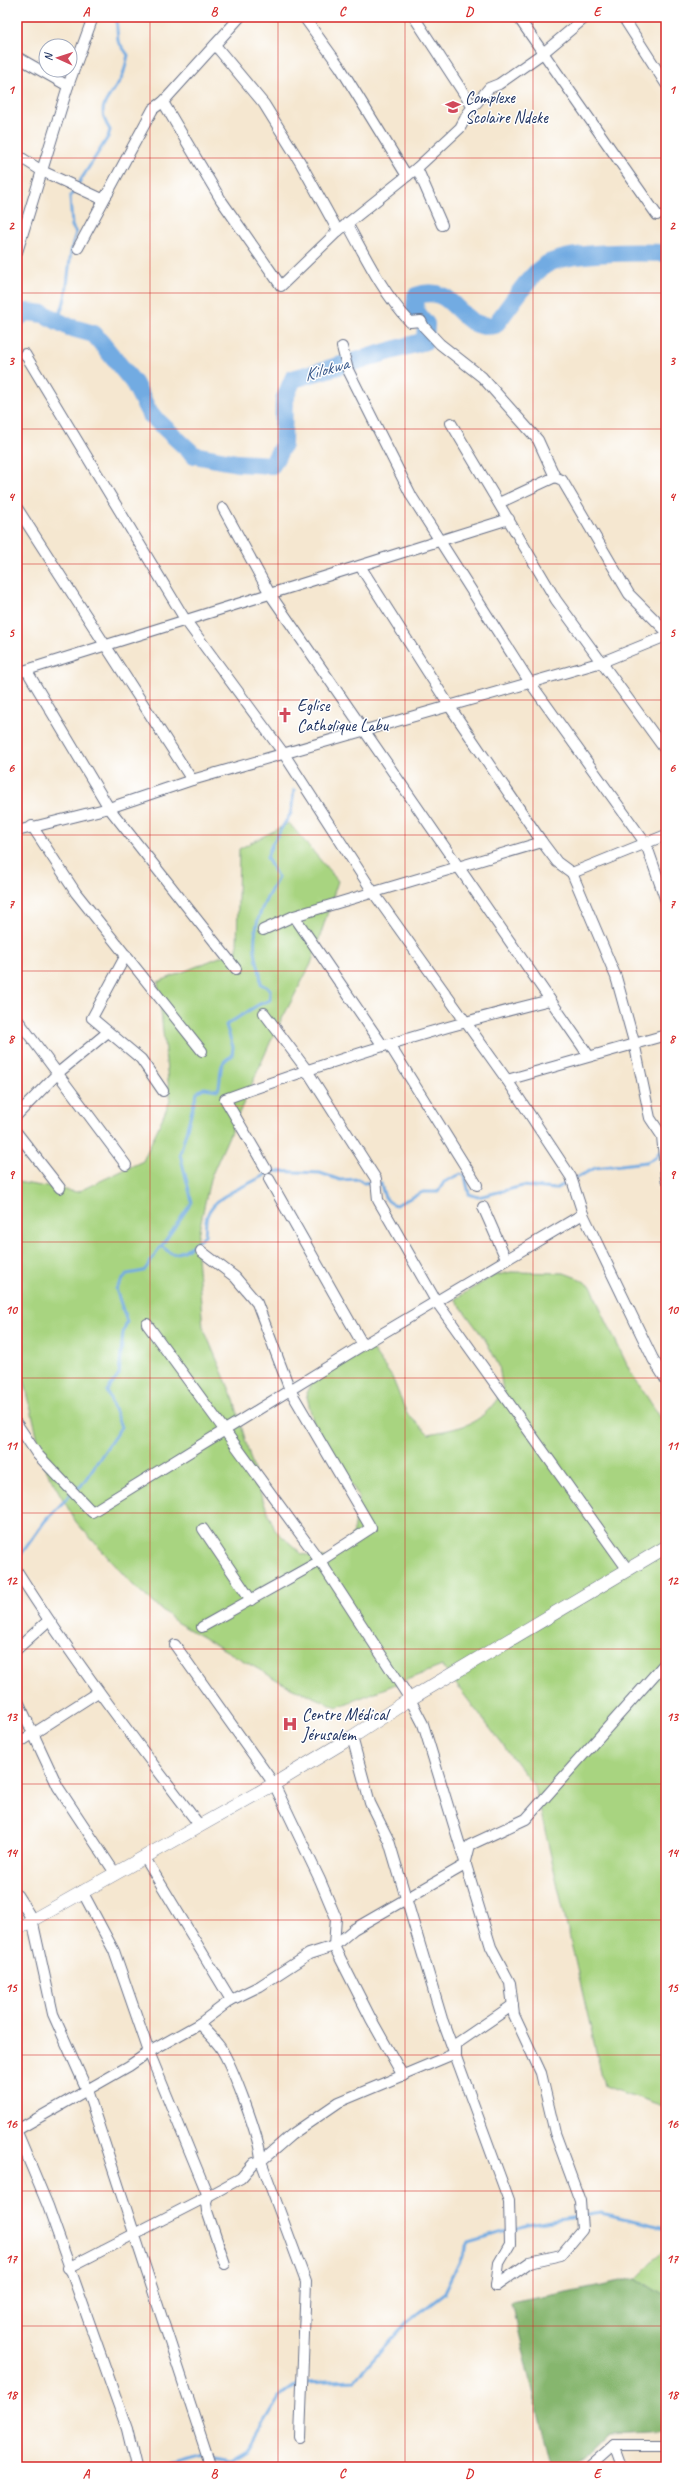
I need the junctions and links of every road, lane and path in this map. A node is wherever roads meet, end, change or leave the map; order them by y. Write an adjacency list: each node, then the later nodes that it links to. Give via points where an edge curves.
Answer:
1 (92, 17): 12 (street)
2 (240, 17): 8 (street)
3 (304, 17): 18 (street, via 340,67)
4 (414, 17): 14 (street)
5 (518, 17): 9 (street)
6 (586, 17): 9 (street)
7 (623, 17): 11 (street)
8 (215, 44): 13 (street); 23 (street, via 264,104)
9 (542, 53): 14 (street, via 499,84 489,88); 20 (street)
10 (17, 57): 12 (street)
11 (666, 84)
12 (68, 86): 17 (street)
13 (163, 102): 19 (street, via 153,109); 23 (street, via 221,200 281,286)
14 (472, 106): 16 (street, via 460,128)
15 (17, 155): 17 (street)
16 (417, 168): 18 (street); 22 (street)
17 (42, 171): 19 (street, via 100,198 104,198); 25 (street)
18 (407, 176): 21 (street)
19 (108, 193): 24 (street)
20 (657, 215)
21 (347, 223): 23 (street); 29 (street, via 377,279 394,304 410,322 421,321 431,334 482,377 538,440)
22 (442, 225)
23 (338, 231)
24 (78, 248)
25 (17, 252)
26 (343, 350): 34 (street, via 348,370 412,497)
27 (25, 354): 37 (street)
28 (451, 423): 30 (street)
29 (555, 477): 30 (street); 38 (street, via 562,480 629,594)
30 (499, 503): 33 (street)
31 (17, 508): 40 (street)
32 (224, 508): 36 (street)
33 (509, 519): 34 (street); 41 (street, via 556,600)
34 (438, 541): 35 (street); 43 (street)
35 (360, 566): 36 (street); 44 (street)
36 (270, 594): 37 (street); 45 (street)
37 (186, 621): 40 (street); 47 (street)
38 (666, 630)
39 (666, 636): 41 (street)
40 (105, 646): 42 (street); 48 (street)
41 (602, 662): 43 (street); 46 (street)
42 (22, 672): 49 (street)
43 (529, 681): 44 (street); 54 (street)
44 (450, 707): 45 (street); 53 (street)
45 (364, 731): 47 (street); 55 (street)
46 (666, 751)
47 (284, 754): 48 (street); 57 (street)
48 (192, 780): 49 (street)
49 (109, 808): 50 (street); 62 (street)
50 (32, 826): 51 (street); 61 (street, via 76,893)
51 (17, 831)
52 (666, 834): 54 (street)
53 (542, 842): 55 (street); 56 (street, via 557,862)
54 (646, 844): 56 (street); 58 (street)
55 (459, 867): 57 (street); 63 (street)
56 (572, 874): 69 (street, via 616,977)
57 (373, 892): 59 (street); 66 (street)
58 (666, 901)
59 (294, 916): 60 (street); 70 (street)
60 (263, 930)
61 (126, 955): 67 (street, via 92,1018); 71 (street)
62 (236, 969)
63 (550, 1000): 66 (street); 72 (street)
64 (264, 1013): 73 (street)
65 (17, 1018): 74 (street)
66 (465, 1021): 70 (street); 75 (street)
67 (108, 1032): 74 (street); 76 (street, via 141,1059)
68 (666, 1035): 69 (street)
69 (634, 1042): 72 (street); 79 (street, via 650,1118)
70 (386, 1045): 73 (street); 82 (street)
71 (202, 1051)
72 (588, 1056): 75 (street)
73 (306, 1069): 88 (street, via 376,1182 378,1200); 90 (street, via 225,1099)
74 (58, 1073): 77 (street); 80 (street)
75 (507, 1080): 85 (street, via 572,1180)
76 (163, 1091)
77 (17, 1115)
78 (17, 1133): 83 (street)
79 (664, 1139): 81 (street)
80 (126, 1165)
81 (666, 1179)
82 (477, 1185)
83 (60, 1188)
84 (482, 1207): 87 (street)
85 (583, 1214): 87 (street); 91 (street, via 653,1359)
86 (201, 1251): 92 (street, via 235,1277 257,1303)
87 (506, 1259): 88 (street)
88 (436, 1301): 90 (street); 98 (street)
89 (147, 1324): 94 (street)
90 (363, 1345): 92 (street)
91 (666, 1380)
92 (290, 1390): 94 (street); 97 (street, via 371,1528)
93 (17, 1424): 94 (street, via 38,1454 92,1512)
94 (226, 1430): 97 (street)
95 (203, 1529): 100 (street)
96 (666, 1547): 98 (street)
97 (320, 1561): 100 (street); 108 (street)
98 (628, 1570): 108 (street)
99 (17, 1571): 101 (street)
100 (251, 1600): 102 (street)
101 (48, 1621): 104 (street); 106 (street)
102 (202, 1627)
103 (175, 1645): 112 (street)
104 (17, 1649)
105 (666, 1662): 115 (street, via 526,1819 470,1845)
106 (98, 1692): 109 (street); 113 (street)
107 (17, 1699): 109 (street)
108 (410, 1699): 110 (street); 115 (street, via 423,1724 434,1757)
109 (34, 1733): 111 (street); 116 (street, via 58,1787)
110 (352, 1737): 112 (street); 119 (street, via 370,1803 389,1841)
111 (17, 1744)
112 (274, 1784): 113 (street); 122 (street, via 336,1918)
113 (200, 1826): 114 (street)
114 (145, 1858): 116 (street); 123 (street)
115 (465, 1865): 119 (street); 124 (street, via 491,1947 510,1983)
116 (115, 1873): 117 (street)
117 (82, 1891): 120 (street); 126 (street, via 114,1951)
118 (17, 1895): 120 (street)
119 (405, 1900): 122 (street, via 354,1929); 127 (street, via 442,2019)
120 (32, 1919): 121 (street); 129 (street, via 53,2014)
121 (17, 1929)
122 (334, 1946): 123 (street, via 308,1954 260,1986); 128 (street)
123 (231, 2000): 125 (street)
124 (513, 2005): 127 (street, via 456,2044); 127 (street, via 520,2032 529,2044 541,2073 555,2133 580,2201 582,2230 561,2255 530,2262 496,2286 499,2263 510,2244 509,2201)
125 (199, 2024): 126 (street); 131 (street, via 220,2048 234,2075 257,2140)
126 (149, 2052): 129 (street); 132 (street)
127 (456, 2053): 128 (street)
128 (403, 2076): 131 (street, via 339,2102 291,2135)
129 (88, 2090): 130 (street); 133 (street)
130 (17, 2131): 135 (street, via 48,2206)
131 (261, 2161): 132 (street, via 254,2163 241,2178); 136 (street, via 306,2282)
132 (208, 2196): 133 (street); 134 (street, via 207,2211)
133 (136, 2233): 135 (street); 140 (street)
134 (224, 2264)
135 (68, 2268): 139 (street, via 127,2428)
136 (300, 2437)
137 (614, 2445): 138 (street); 141 (street); 142 (street)
138 (666, 2445)
139 (136, 2465)
140 (210, 2465)
141 (589, 2467)
142 (622, 2467)

